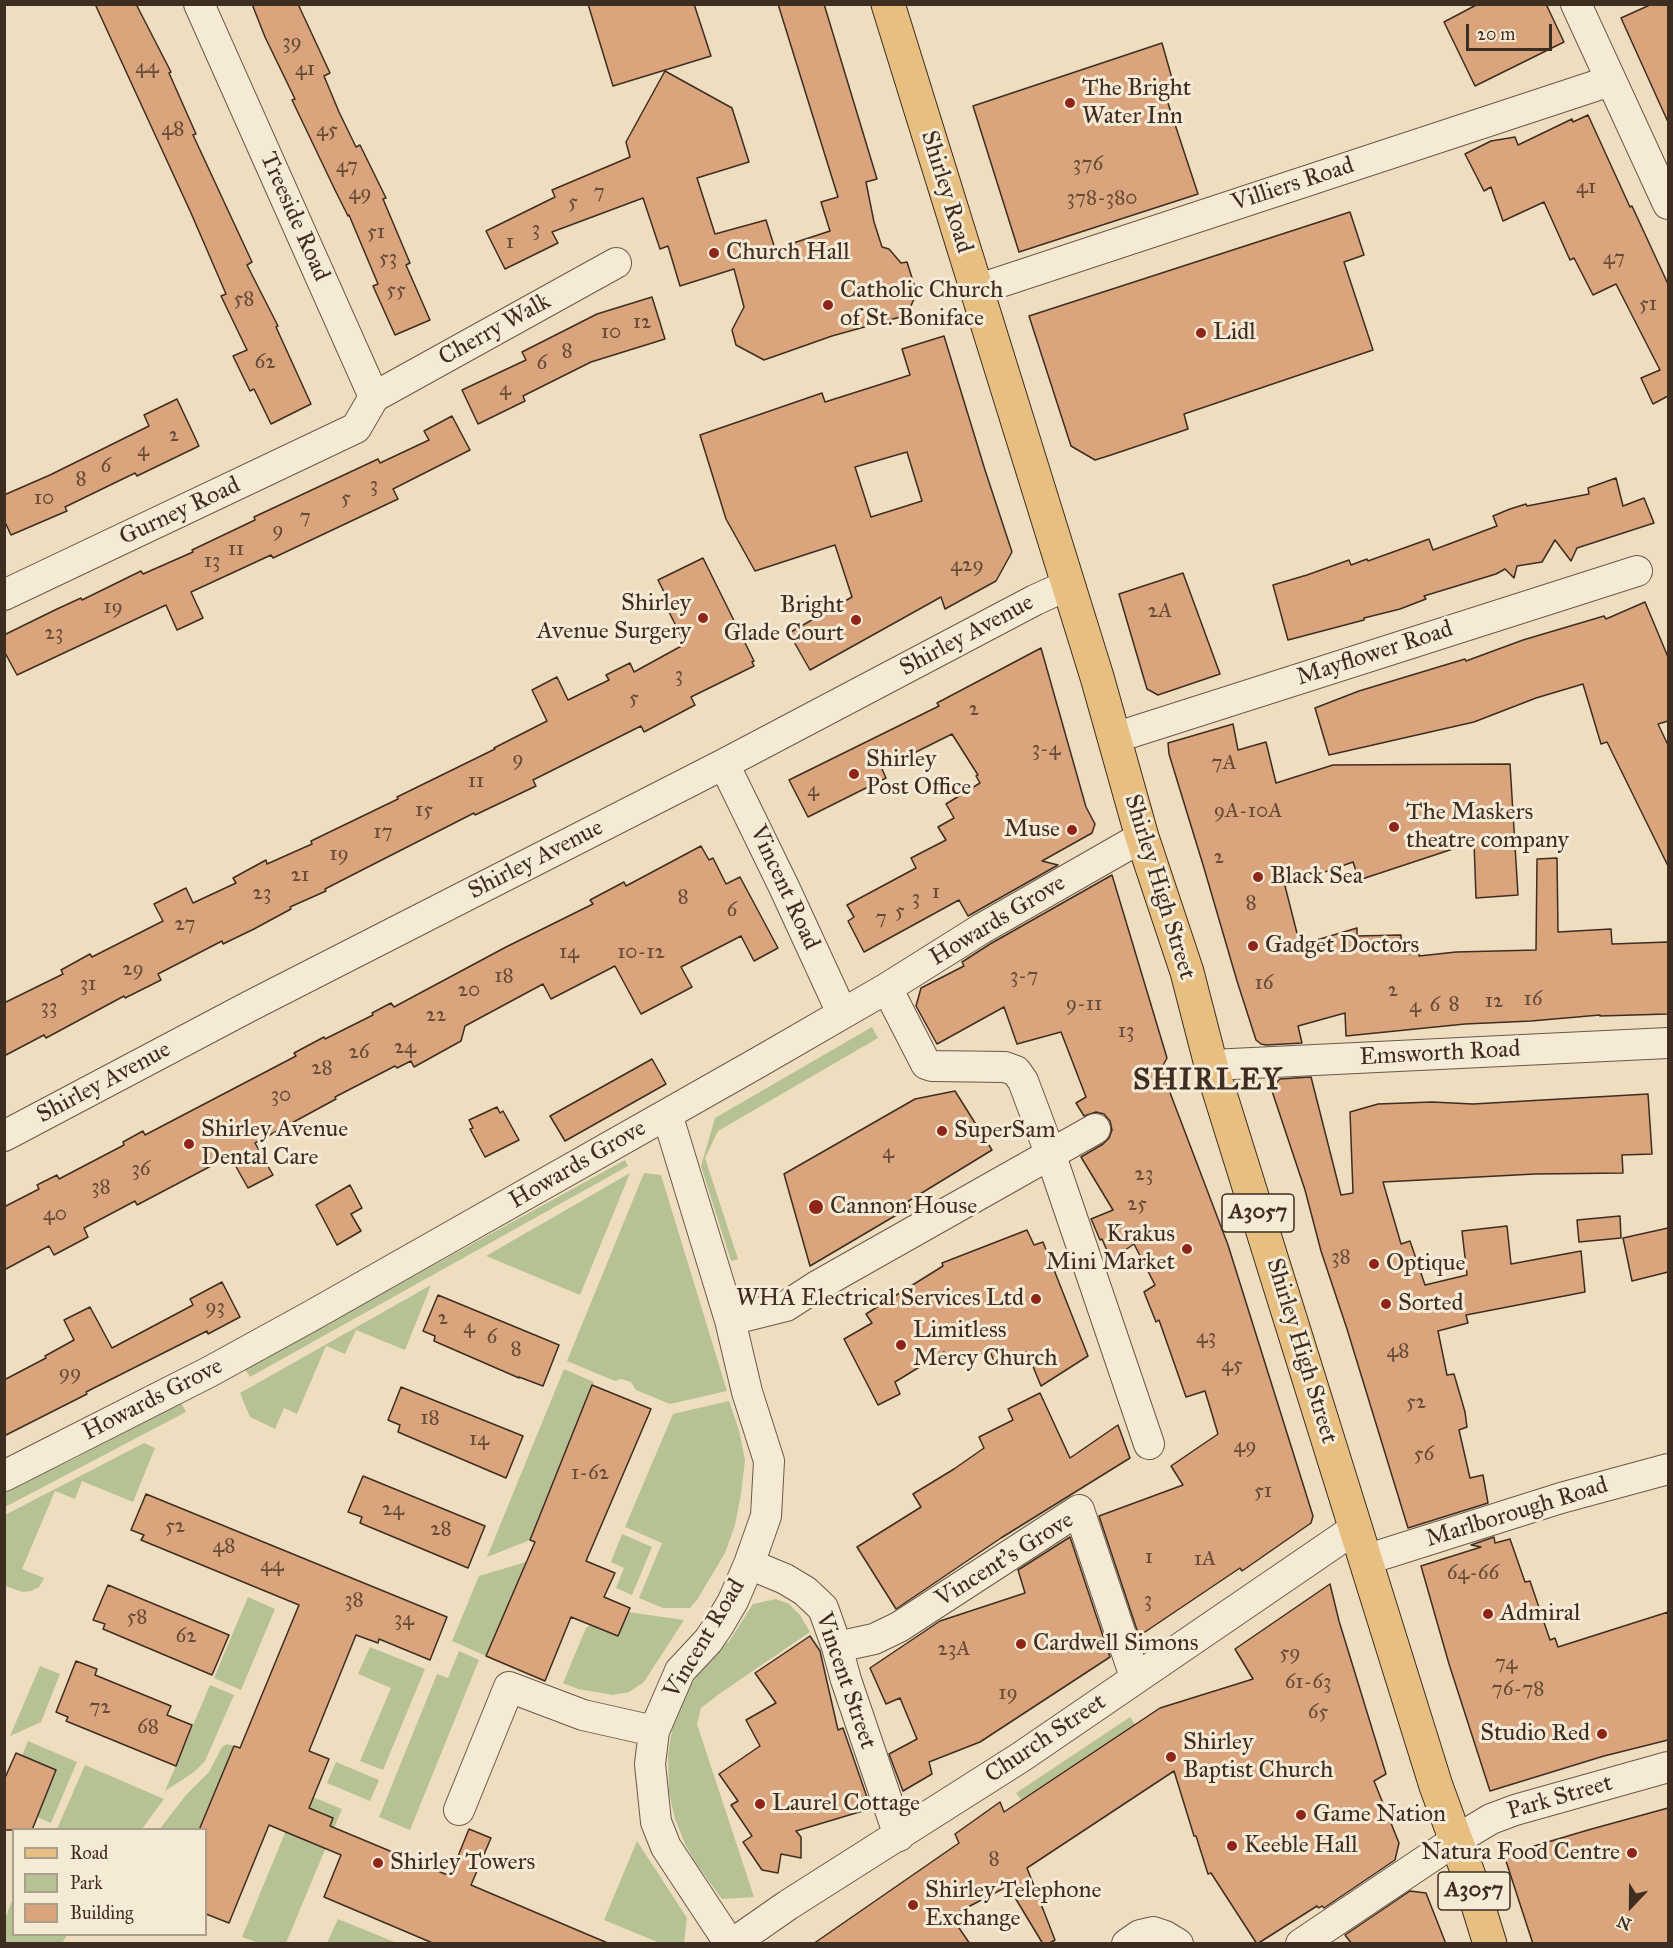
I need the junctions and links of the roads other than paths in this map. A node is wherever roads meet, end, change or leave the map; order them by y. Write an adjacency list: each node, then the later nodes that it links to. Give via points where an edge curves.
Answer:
1 (199, 4): 8 (street, Treeside Road)
2 (888, 4): 7 (main road, Shirley Road / A3057)
3 (1576, 4): 4 (street)
4 (1610, 81): 5 (street); 7 (street, Villiers Road)
5 (1668, 204)
6 (616, 262): 8 (street, Cherry Walk)
7 (976, 290): 10 (main road, Shirley Road / A3057)
8 (374, 397): 11 (street, Gurney Road, via 356,428)
9 (1636, 571): 12 (street, Mayflower Road)
10 (1068, 585): 12 (main road, Shirley High Street / A3057); 13 (street, Shirley Avenue)
11 (4, 595)
12 (1114, 738): 14 (main road, Shirley High Street / A3057)
13 (724, 764): 16 (street, Vincent Road); 21 (street, Shirley Avenue)
14 (1142, 837): 15 (street, Howards Grove); 18 (main road, Shirley High Street / A3057, via 1186,972)
15 (887, 988): 16 (street, Howards Grove); 22 (street, via 926,1064 1005,1067 1016,1071)
16 (842, 1013): 19 (street, Howards Grove)
17 (1668, 1043): 18 (street, Emsworth Road)
18 (1211, 1065): 27 (main road, Shirley High Street / A3057)
19 (667, 1114): 23 (street, Vincent Road); 26 (street, Howards Grove, via 301,1322)
20 (1095, 1129): 22 (street)
21 (4, 1136)
22 (1050, 1153): 23 (street, via 786,1306); 24 (street)
23 (730, 1320): 29 (street, Vincent Road, via 769,1461 766,1516)
24 (1149, 1444)
25 (1668, 1469): 28 (street, Marlborough Road, via 1561,1498)
26 (4, 1476)
27 (1356, 1528): 28 (main road, Shirley High Street / A3057); 31 (street, Church Street)
28 (1365, 1560): 36 (main road, Shirley High Street / A3057)
29 (748, 1564): 30 (street, Vincent Street, via 805,1591 823,1608); 32 (street, Vincent Road, via 719,1624 680,1671)
30 (837, 1647): 31 (street, Vincent's Grove, via 874,1639 899,1627 1079,1510); 35 (street, Vincent Street)
31 (1135, 1677): 35 (street, Church Street)
32 (654, 1731): 34 (street, via 583,1715 509,1687); 37 (street, Vincent Road, via 650,1764 656,1822 666,1847)
33 (1668, 1767): 36 (street, Park Street, via 1515,1810)
34 (459, 1810)
35 (899, 1836): 37 (street, Church Street)
36 (1456, 1840): 40 (street, Park Street); 41 (main road, Shirley High Street / A3057)
37 (731, 1944)
38 (1127, 1944): 39 (street, via 1154,1932)
39 (1178, 1944)
40 (1301, 1944)
41 (1490, 1944)

